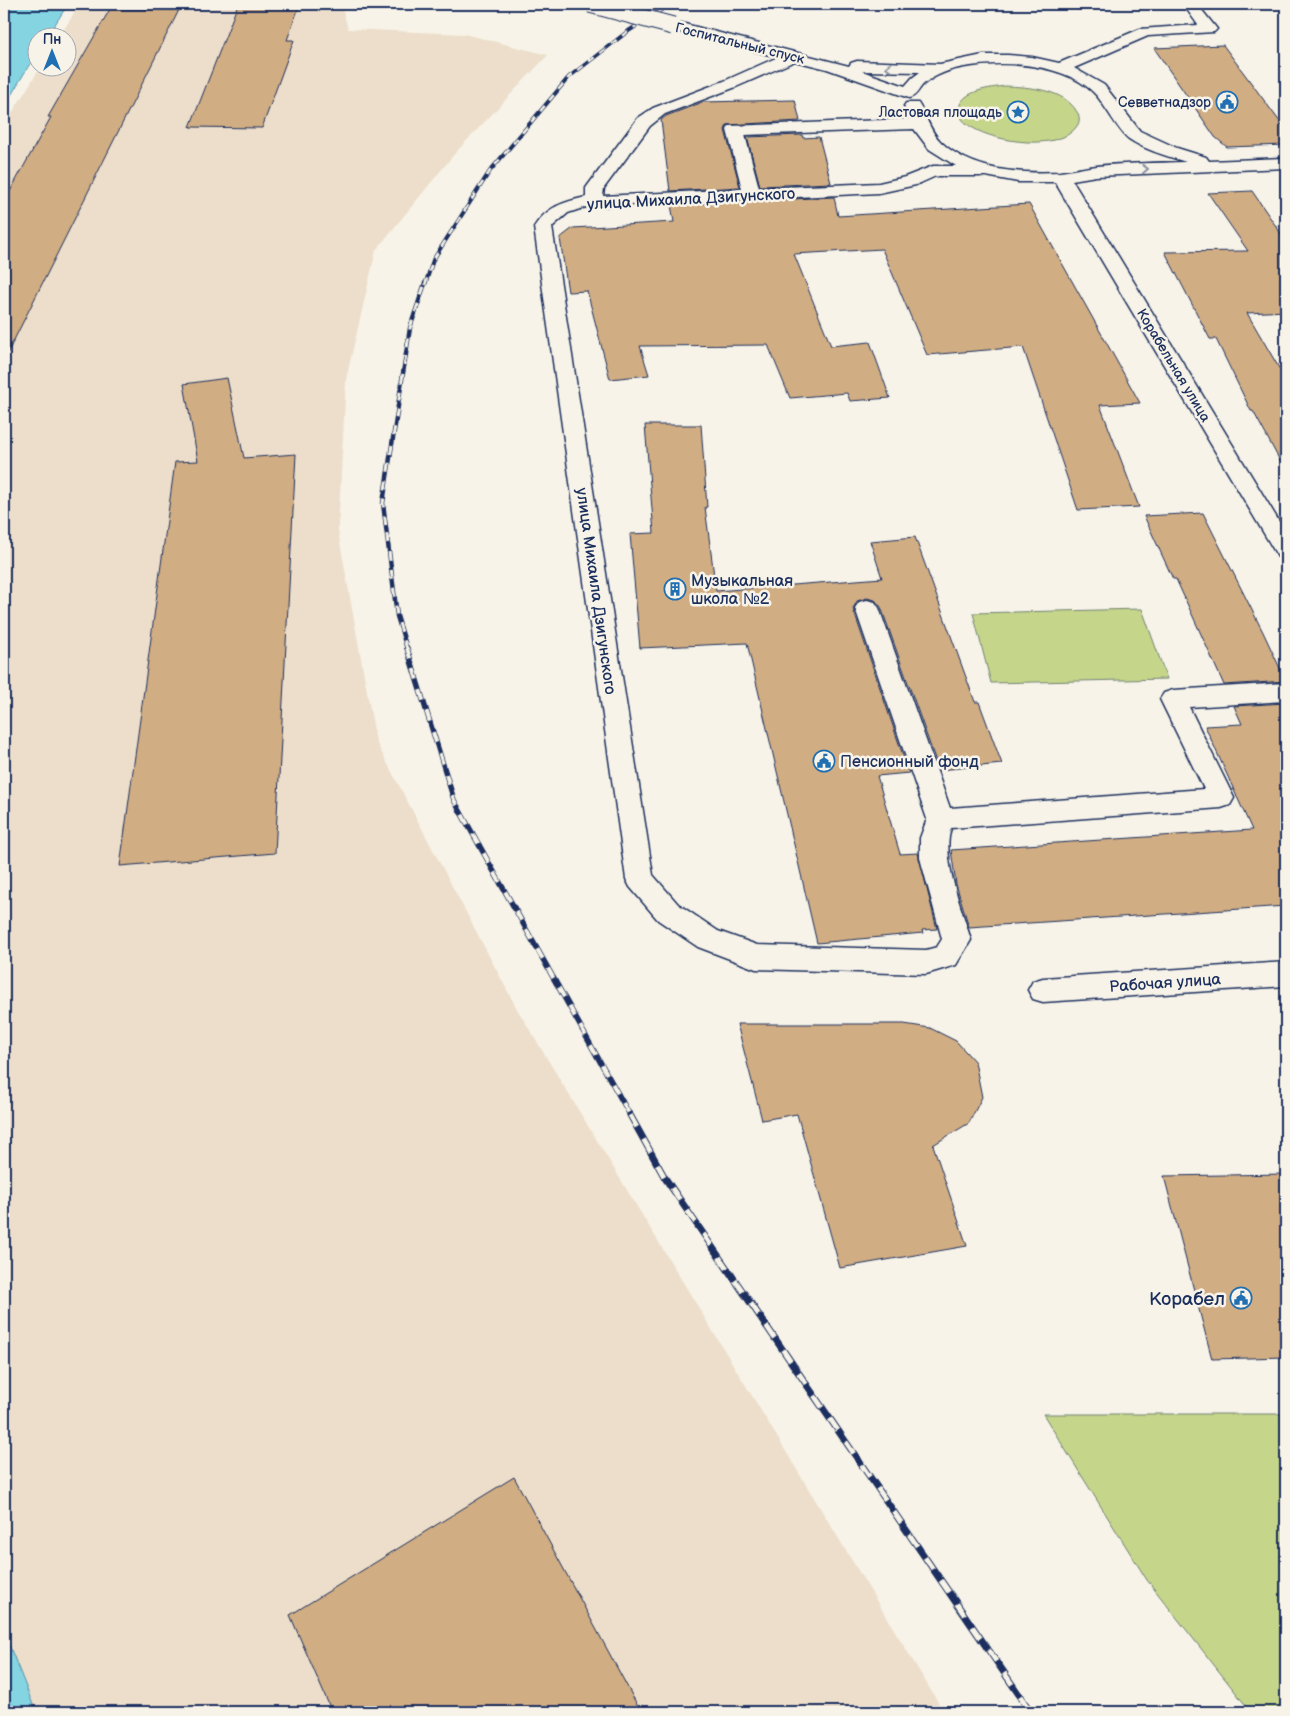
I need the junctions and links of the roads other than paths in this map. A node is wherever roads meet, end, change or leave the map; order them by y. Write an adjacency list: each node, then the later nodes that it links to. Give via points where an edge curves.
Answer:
1 (590, 4): 3 (street, Госпитальный спуск, bridge)
2 (1190, 4): 6 (street, via 1208,29 1145,32)
3 (793, 56): 4 (street, Госпитальный спуск); 18 (street, via 659,111 644,122 595,188)
4 (833, 66): 5 (street, one-way to 4); 7 (street)
5 (938, 68): 6 (street, via 964,61 996,59); 7 (street, via 918,79)
6 (1060, 68): 9 (street, via 1095,85)
7 (909, 93): 8 (street)
8 (923, 131): 10 (street); 17 (street, via 735,130)
9 (1129, 147): 12 (street, via 1171,152); 15 (street, via 1117,161)
10 (940, 151): 13 (street, via 940,161); 14 (street, via 959,162)
11 (1286, 163): 12 (street)
12 (1213, 166): 15 (street, one-way to 12)
13 (933, 171): 14 (street); 17 (street, улица Михаила Дзигунского, via 910,182 879,188)
14 (986, 171): 16 (street, via 1018,177)
15 (1096, 171): 16 (street)
16 (1061, 177): 19 (street, Корабельная улица)
17 (752, 194): 18 (street, улица Михаила Дзигунского)
18 (594, 202): 22 (street, улица Михаила Дзигунского, via 566,206 549,217 543,227 640,879 668,912 708,939 756,957 926,962 946,957 957,940 934,858 934,838)
19 (1286, 552)
20 (867, 608): 22 (street)
21 (1286, 692): 22 (street, via 1173,699 1221,798)
22 (940, 819)
23 (1286, 974): 24 (street, Рабочая улица)
24 (1043, 990)

